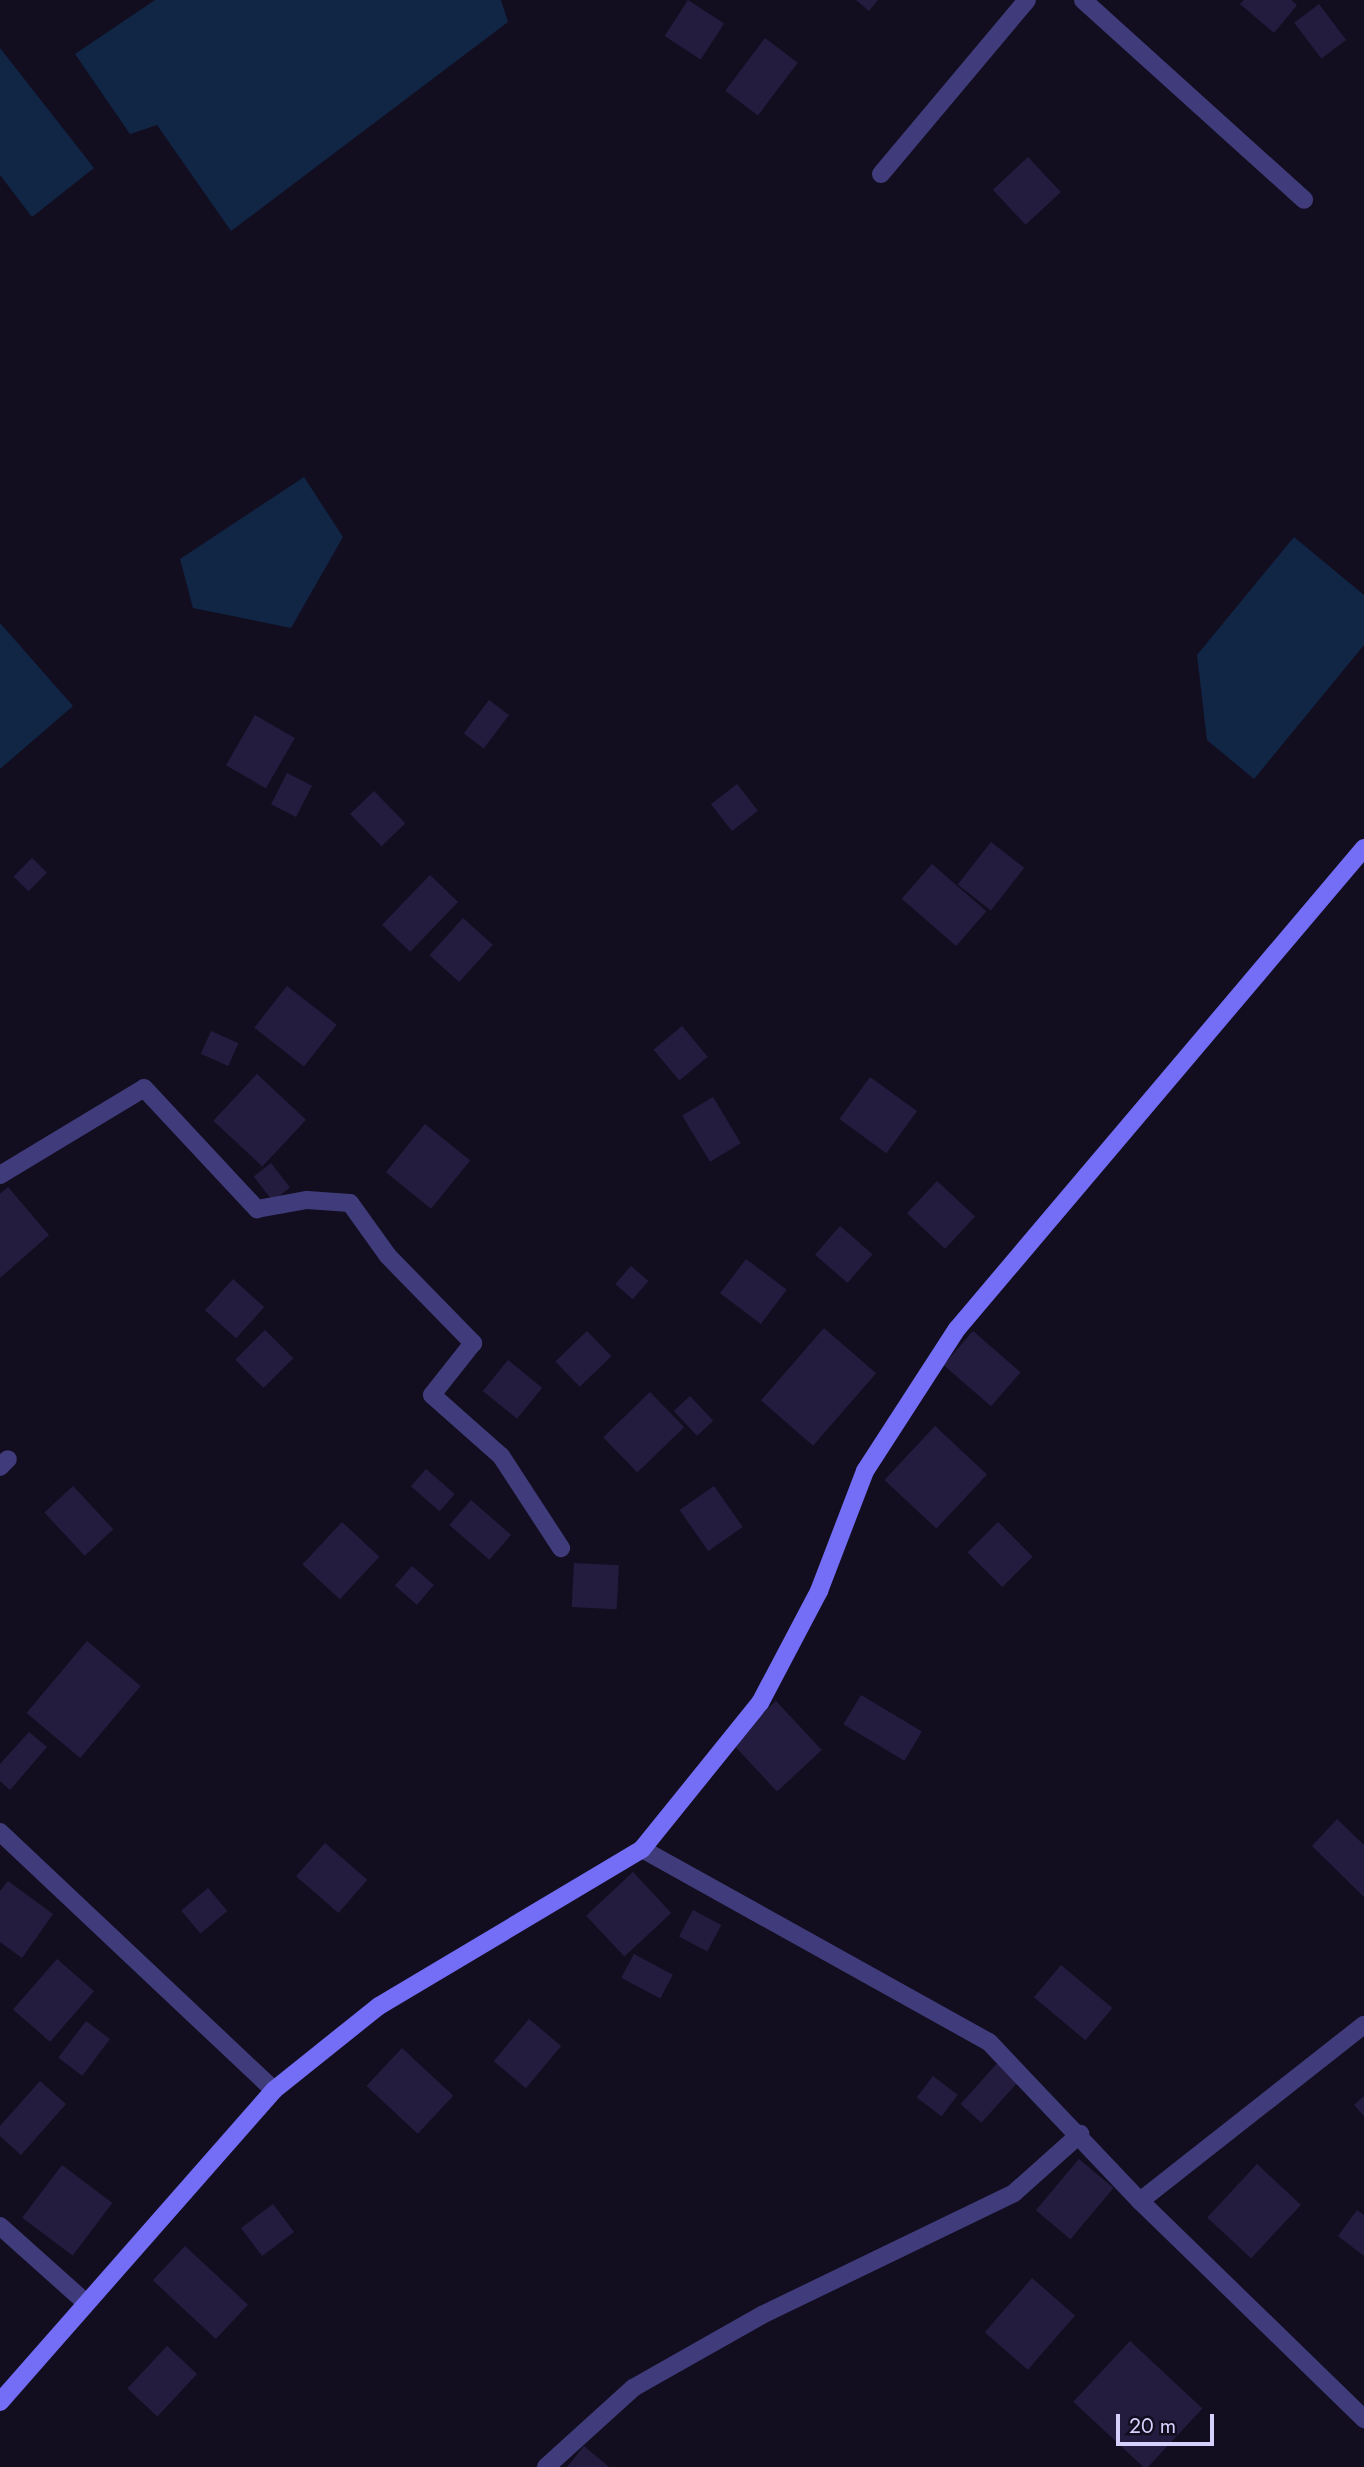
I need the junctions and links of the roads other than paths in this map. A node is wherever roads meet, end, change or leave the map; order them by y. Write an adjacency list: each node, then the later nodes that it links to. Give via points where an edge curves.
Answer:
1 (1027, 0): 3 (street)
2 (1083, 0): 4 (street)
3 (881, 174)
4 (1304, 200)
5 (1364, 848): 9 (main road, via 957,1329 865,1471 819,1591 760,1703)
6 (0, 1175): 7 (street, via 144,1088 257,1209 307,1200 350,1203 388,1256 473,1343 432,1395 502,1457)
7 (561, 1548)
8 (0, 1832): 11 (street)
9 (642, 1849): 11 (main road, via 379,2006); 12 (street, via 989,2042)
10 (1364, 2025): 13 (street)
11 (274, 2090): 15 (main road)
12 (1080, 2134): 13 (street); 18 (street, via 1014,2193 762,2315 633,2388)
13 (1140, 2201): 17 (street)
14 (0, 2226): 15 (street)
15 (86, 2303): 16 (main road)
16 (0, 2402)
17 (1364, 2419)
18 (546, 2467)

